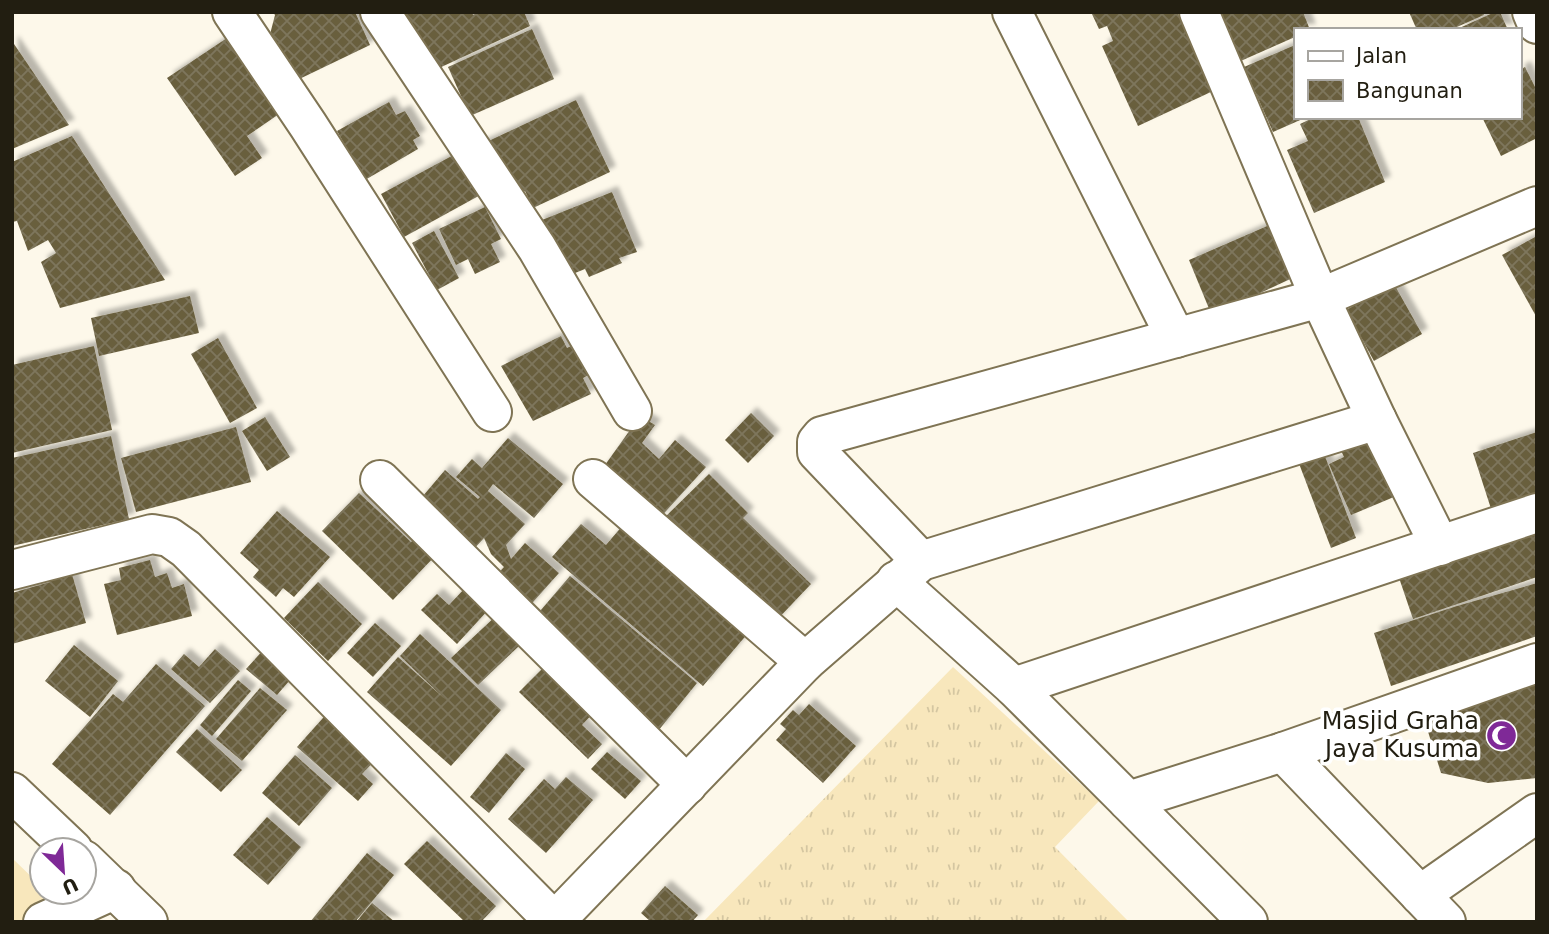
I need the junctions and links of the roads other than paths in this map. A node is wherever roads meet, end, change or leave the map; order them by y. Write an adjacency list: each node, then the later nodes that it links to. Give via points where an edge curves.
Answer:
1 (232, 12): 11 (street)
2 (380, 12): 10 (street, via 537,248)
3 (1012, 12): 9 (street)
4 (1199, 12): 8 (street)
5 (1532, 12): 6 (street)
6 (1537, 24)
7 (1537, 205): 8 (street)
8 (1320, 298): 9 (street); 12 (street)
9 (1176, 338): 18 (street, via 822,436 817,452)
10 (632, 411)
11 (492, 412)
12 (1377, 420): 16 (street); 18 (street)
13 (593, 478): 19 (street)
14 (380, 480): 23 (street)
15 (1537, 513): 16 (street)
16 (1440, 546): 21 (street)
17 (12, 570): 33 (street, via 152,534 169,537 186,549)
18 (909, 571): 19 (street); 21 (street)
19 (805, 662): 23 (street)
20 (1537, 663): 22 (street)
21 (1014, 687): 25 (street)
22 (1283, 752): 25 (street); 30 (street)
23 (687, 785): 33 (street)
24 (12, 792): 27 (street)
25 (1128, 801): 34 (street)
26 (1537, 813): 30 (street)
27 (58, 836)
28 (98, 873): 29 (street)
29 (116, 889): 31 (street); 32 (street)
30 (1433, 908)
31 (43, 922)
32 (148, 922)
33 (555, 922)
34 (1248, 922)

